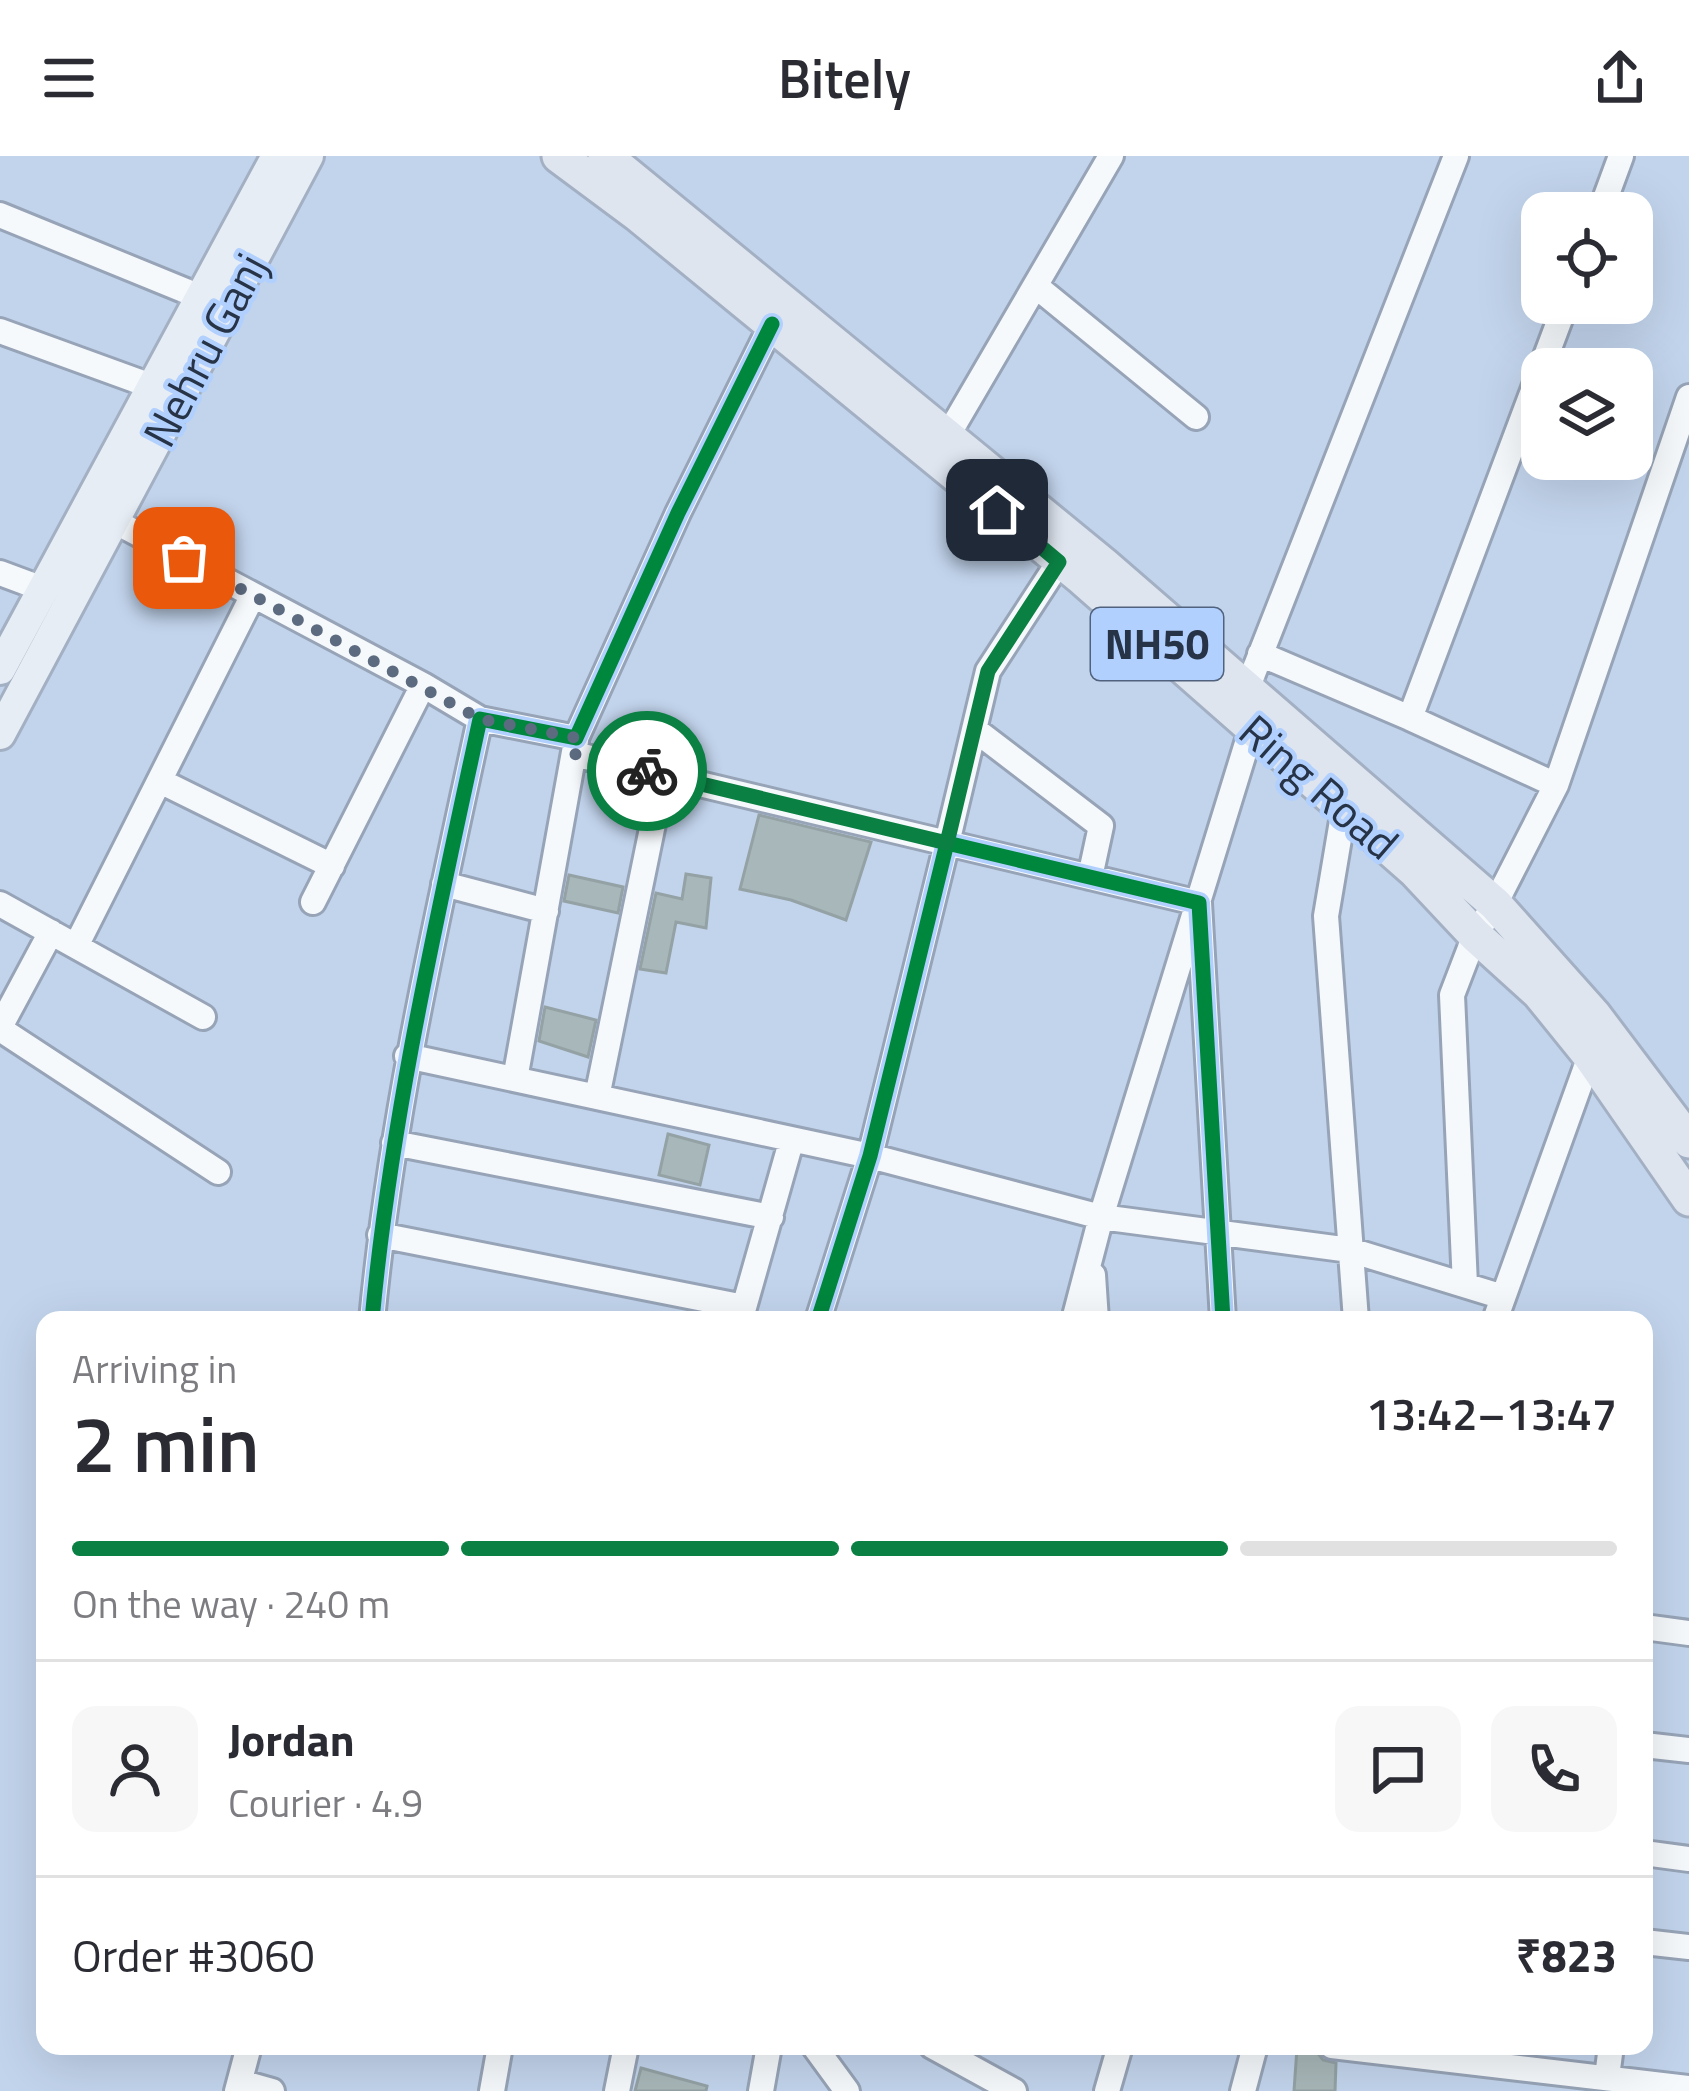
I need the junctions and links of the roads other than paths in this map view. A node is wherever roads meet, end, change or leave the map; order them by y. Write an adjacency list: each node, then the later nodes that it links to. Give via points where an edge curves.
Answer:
1 (277, 156): 11 (main road, Nehru Ganj)
2 (308, 156): 20 (main road, Nehru Ganj)
3 (559, 156): 12 (highway, Ring Road / NH50)
4 (605, 156): 19 (highway, Ring Road / NH50)
5 (1112, 156): 10 (street)
6 (1456, 156): 25 (street)
7 (1622, 156): 8 (street)
8 (1608, 192)
9 (0, 215): 11 (street)
10 (1037, 287): 17 (street); 19 (street)
11 (203, 298): 15 (main road, Nehru Ganj)
12 (772, 324): 21 (highway, Ring Road / NH50); 34 (street)
13 (1558, 324): 29 (street)
14 (0, 332): 15 (street)
15 (154, 388): 23 (main road, Nehru Ganj)
16 (1689, 397): 18 (street)
17 (1196, 417)
18 (1684, 426): 37 (street)
19 (948, 436): 28 (highway, Ring Road / NH50)
20 (114, 521): 24 (street); 33 (main road, Nehru Ganj)
21 (1059, 562): 31 (highway, Ring Road / NH50); 32 (street, via 988,671)
22 (0, 573): 23 (street)
23 (43, 589): 26 (main road, Nehru Ganj)
24 (253, 595): 27 (street); 36 (street)
25 (1260, 654): 28 (street); 29 (street)
26 (0, 669)
27 (423, 686): 30 (street); 40 (street)
28 (1246, 689): 46 (highway, Ring Road / NH50)
29 (1410, 718): 37 (street)
30 (480, 719): 34 (street); 42 (street)
31 (1252, 728): 38 (highway, Ring Road / NH50); 44 (street)
32 (974, 729): 39 (street); 41 (street, via 1101,826)
33 (0, 734)
34 (575, 746): 35 (street); 47 (street)
35 (663, 775): 39 (street); 56 (street)
36 (160, 781): 40 (street); 50 (street)
37 (1556, 785): 46 (street)
38 (1344, 808): 49 (highway, Ring Road / NH50); 67 (street, via 1326,916)
39 (947, 843): 41 (street); 60 (street)
40 (332, 866): 43 (street)
41 (1090, 877): 44 (street)
42 (444, 884): 47 (street); 53 (street)
43 (313, 902)
44 (1199, 903): 64 (street); 65 (street)
45 (0, 904): 48 (street)
46 (1495, 904): 49 (street); 58 (highway, Ring Road / NH50, via 1594,1015)
47 (546, 911): 55 (street)
48 (51, 932): 50 (street); 52 (street)
49 (1475, 935): 54 (highway, Ring Road / NH50); 69 (street, via 1452,994)
50 (76, 946): 51 (street)
51 (203, 1017)
52 (0, 1028): 61 (street)
53 (407, 1056): 55 (street); 59 (street)
54 (1590, 1056): 62 (highway, Ring Road / NH50); 70 (street)
55 (515, 1079): 56 (street)
56 (597, 1097): 57 (street)
57 (791, 1142): 60 (street); 63 (street)
58 (1689, 1142)
59 (394, 1143): 63 (street); 66 (street)
60 (870, 1156): 64 (street); 74 (street)
61 (218, 1172)
62 (1689, 1199)
63 (771, 1216): 73 (street)
64 (1101, 1217): 65 (street); 68 (street)
65 (1216, 1233): 67 (street); 77 (street)
66 (380, 1235): 71 (street); 72 (street)
67 (1350, 1250): 69 (street); 78 (street)
68 (1091, 1253): 75 (street); 76 (street)
69 (1465, 1285): 70 (street)
70 (1499, 1308)
71 (373, 1311)
72 (733, 1311)
73 (743, 1311)
74 (821, 1311)
75 (1076, 1311)
76 (1095, 1311)
77 (1222, 1311)
78 (1355, 1311)
79 (1653, 1628): 80 (street)
80 (1689, 1633)
81 (1653, 1746): 82 (street)
82 (1689, 1750)
83 (1653, 1854): 84 (street)
84 (1689, 1858)
85 (1653, 1943): 86 (street)
86 (1689, 1947)
87 (246, 2055): 101 (street)
88 (498, 2055): 104 (street)
89 (624, 2055): 105 (street)
90 (767, 2055): 106 (street)
91 (819, 2055): 100 (street)
92 (840, 2055): 100 (street)
93 (1117, 2055): 108 (street)
94 (1253, 2055): 109 (street)
95 (1388, 2055): 99 (street)
96 (1610, 2055): 98 (street)
97 (979, 2058): 107 (street)
98 (1607, 2077): 99 (street); 102 (street)
99 (1536, 2079)
100 (838, 2086)
101 (238, 2087): 103 (street)
102 (1689, 2088)
103 (272, 2091)
104 (492, 2091)
105 (617, 2091)
106 (761, 2091)
107 (1014, 2091)
108 (1107, 2091)
109 (1243, 2091)

